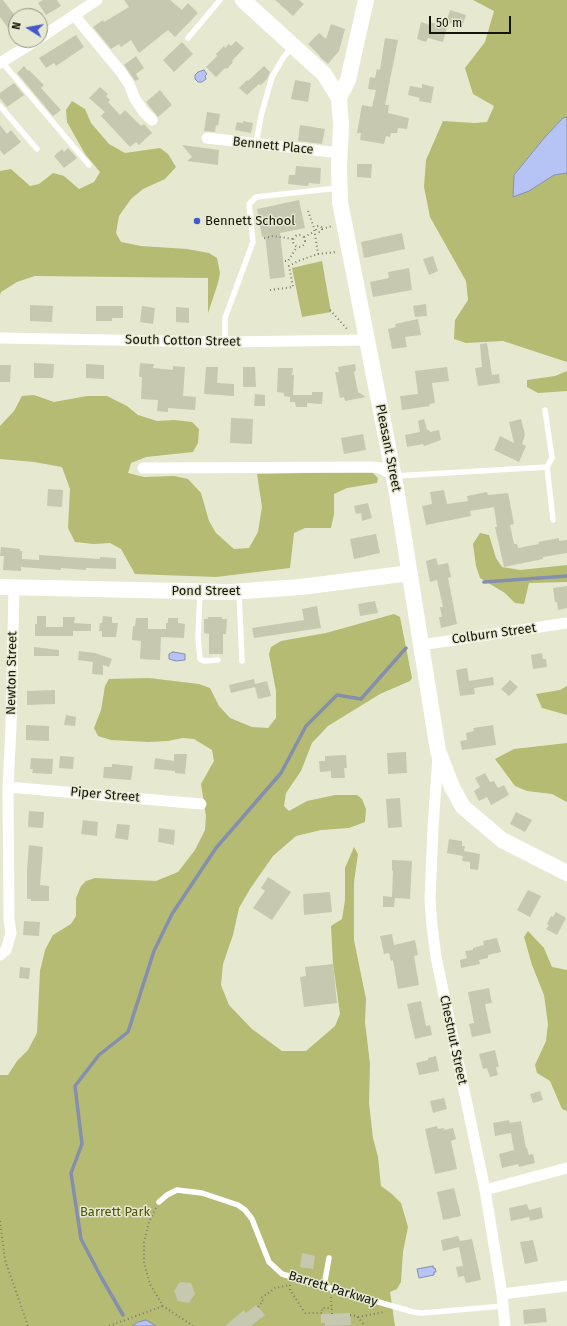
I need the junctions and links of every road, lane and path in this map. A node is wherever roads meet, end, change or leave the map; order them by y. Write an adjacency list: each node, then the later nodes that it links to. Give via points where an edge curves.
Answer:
1 (97, 0): 5 (street)
2 (220, 0): 7 (lane)
3 (243, 0): 8 (street, Pleasant Street)
4 (366, 0): 11 (street, via 351,70)
5 (74, 15): 6 (street); 13 (street, via 121,72 135,99)
6 (48, 33)
7 (188, 38)
8 (293, 46): 11 (street, Pleasant Street, via 324,74); 15 (lane, via 282,58 272,77)
9 (24, 48): 10 (street)
10 (1, 63): 18 (lane)
11 (339, 98): 17 (street, Pleasant Street)
12 (0, 106): 16 (lane)
13 (152, 120)
14 (207, 138): 15 (street, Bennett Place)
15 (256, 144): 17 (street, Bennett Place)
16 (37, 149)
17 (340, 153): 19 (street, Pleasant Street)
18 (89, 165)
19 (339, 188): 35 (street, Pleasant Street); 36 (lane, via 256,197 249,204 253,242 225,318)
20 (308, 211): 23 (path)
21 (333, 226): 22 (path)
22 (322, 229): 23 (path, via 320,232); 23 (path, via 320,226)
23 (315, 230): 24 (path); 29 (path)
24 (304, 237): 26 (path, via 298,234); 27 (path, via 304,245)
25 (264, 238): 26 (path, via 273,236)
26 (293, 239): 27 (path)
27 (297, 247): 30 (path, via 288,261)
28 (338, 252): 29 (path)
29 (318, 254): 31 (path, via 289,266 293,287)
30 (285, 261)
31 (270, 290)
32 (330, 310): 33 (path)
33 (349, 331)
34 (0, 338): 36 (street, South Cotton Street)
35 (367, 340): 36 (street, South Cotton Street); 40 (street, Pleasant Street)
36 (225, 342)
37 (545, 410): 38 (lane, via 552,458)
38 (547, 467): 40 (lane); 41 (lane)
39 (143, 468): 40 (street, via 371,467 381,468)
40 (394, 476): 42 (street, Pleasant Street)
41 (552, 520)
42 (410, 573): 45 (street, Pond Street, via 302,587); 47 (street, Pleasant Street)
43 (7, 587): 44 (street, Pond Street); 51 (street, Newton Street, via 11,727)
44 (200, 591): 45 (street, Pond Street); 48 (lane, via 200,659)
45 (239, 591): 49 (lane)
46 (567, 623): 47 (street, Colburn Street)
47 (421, 645): 50 (street, Pleasant Street)
48 (218, 660)
49 (242, 661)
50 (438, 751): 53 (street, Pleasant Street, via 463,807 502,840); 56 (street, Chestnut Street, via 430,899 432,926)
51 (6, 792): 52 (street, Piper Street); 54 (street, Newton Street, via 11,933)
52 (201, 804)
53 (567, 873)
54 (3, 953)
55 (567, 1168): 56 (street)
56 (485, 1190): 63 (street, Chestnut Street)
57 (159, 1202): 60 (lane, Barrett Parkway, via 177,1190 202,1193 238,1205 252,1219 269,1262 282,1274); 64 (path, via 149,1222 144,1242 144,1263 150,1284)
58 (0, 1221): 72 (path, via 5,1260)
59 (329, 1258): 60 (lane)
60 (324, 1286): 66 (lane, Barrett Parkway)
61 (567, 1286): 63 (street)
62 (331, 1293): 68 (path)
63 (502, 1294): 67 (street, Chestnut Street)
64 (163, 1306): 73 (path); 74 (path)
65 (258, 1306): 68 (path, via 263,1301 261,1298 275,1288 290,1285 290,1290 305,1313 322,1313 322,1308)
66 (388, 1306): 67 (lane, Barrett Parkway, via 423,1313); 71 (path, via 384,1312)
67 (503, 1306): 76 (street, Chestnut Street)
68 (332, 1308): 69 (path)
69 (332, 1314)
70 (350, 1314): 71 (path)
71 (358, 1317): 75 (path)
72 (28, 1326)
73 (109, 1326)
74 (193, 1326)
75 (365, 1326)
76 (505, 1326)

